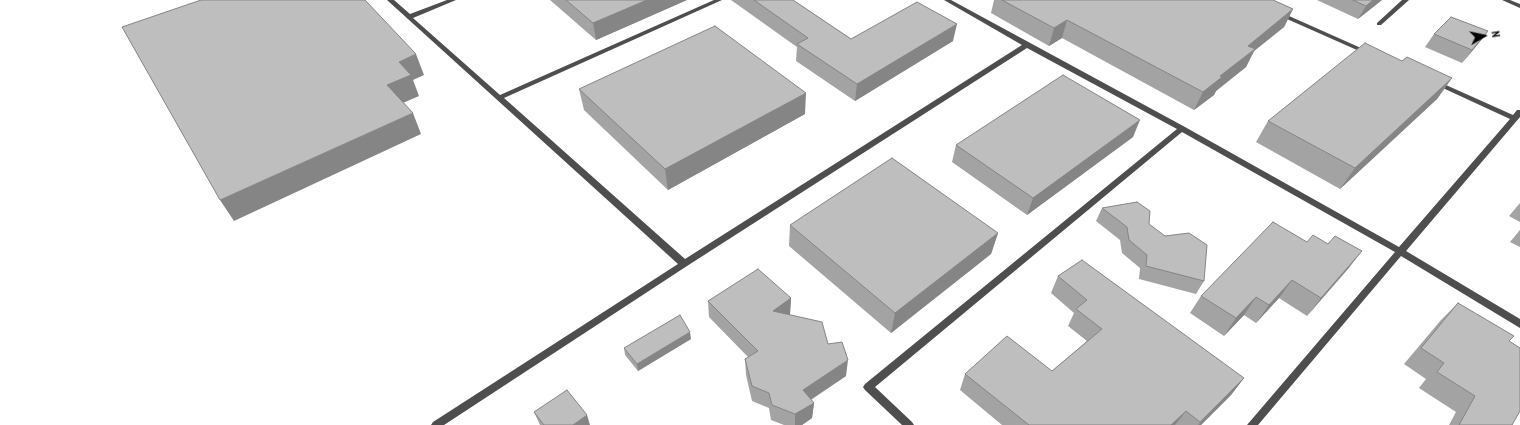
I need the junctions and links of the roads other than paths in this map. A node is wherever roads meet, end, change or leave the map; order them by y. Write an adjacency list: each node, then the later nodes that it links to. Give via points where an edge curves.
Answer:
1 (390, 0): 9 (lane)
2 (453, 0): 9 (lane)
3 (719, 0): 14 (lane)
4 (947, 0): 11 (lane)
5 (1406, 0): 10 (lane)
6 (1505, 0): 7 (lane)
7 (1520, 6)
8 (1270, 10): 12 (lane)
9 (409, 17): 14 (lane)
10 (1379, 24)
11 (1027, 45): 16 (lane); 18 (lane)
12 (1378, 58)
13 (1428, 80): 15 (lane)
14 (499, 98): 18 (lane)
15 (1517, 115): 17 (lane)
16 (1182, 129): 17 (lane); 21 (lane, via 868,387)
17 (1401, 252): 19 (lane); 22 (lane)
18 (684, 264): 20 (lane)
19 (1520, 324)
20 (436, 425)
21 (909, 425)
22 (1252, 425)

